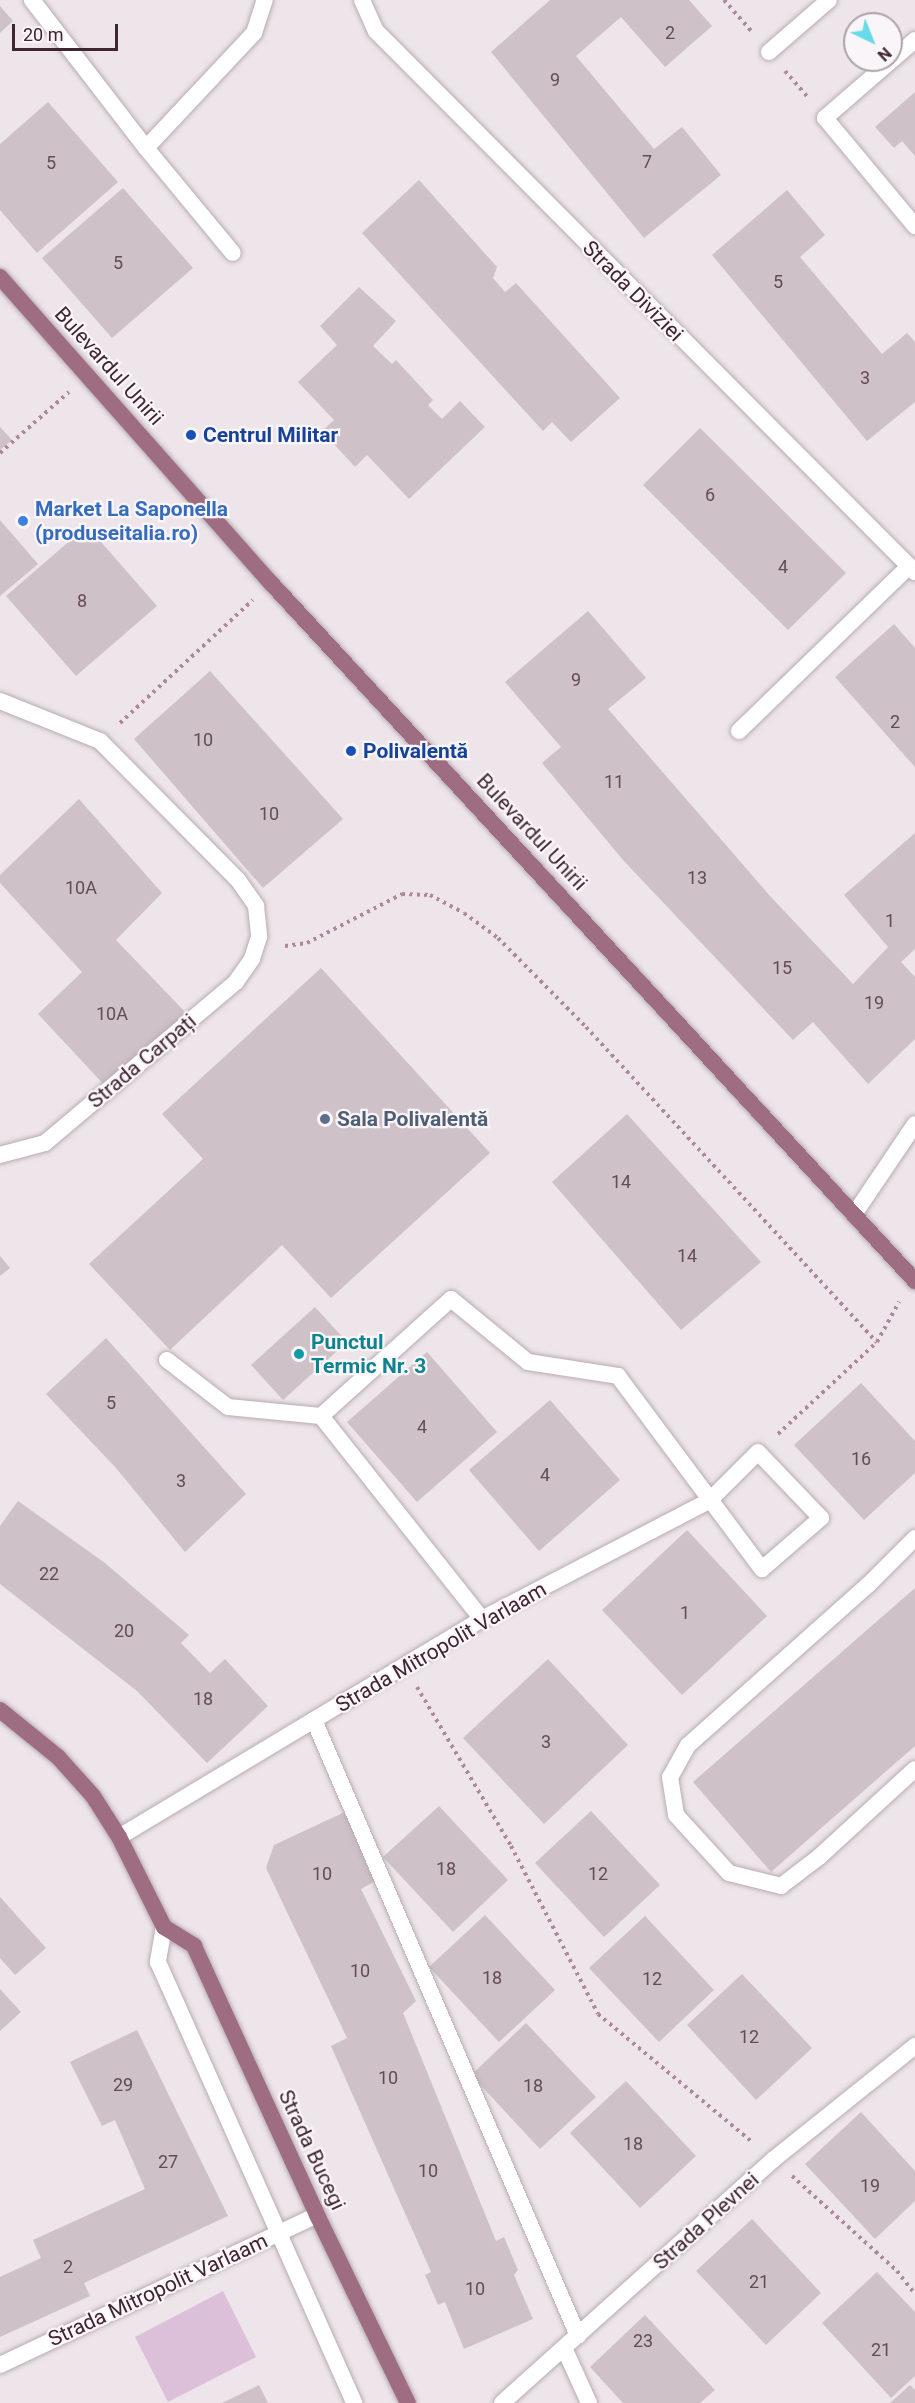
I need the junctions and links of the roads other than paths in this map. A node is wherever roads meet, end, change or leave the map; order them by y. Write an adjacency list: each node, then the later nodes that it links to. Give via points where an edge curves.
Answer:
1 (32, 0): 7 (street)
2 (265, 0): 7 (street, via 254,33)
3 (362, 0): 11 (street, Strada Diviziei, via 376,31)
4 (828, 0): 6 (street)
5 (915, 40): 8 (street, via 825,118)
6 (769, 52)
7 (146, 148): 9 (street)
8 (915, 226)
9 (233, 253)
10 (0, 277): 16 (main road, Bulevardul Unirii, via 271,583)
11 (912, 569): 13 (street)
12 (0, 701): 15 (street, Strada Carpați, via 100,741 238,880 256,906 259,937 252,959 236,982 45,1143)
13 (739, 731)
14 (915, 1124): 16 (street)
15 (0, 1155)
16 (855, 1213): 17 (main road, Bulevardul Unirii)
17 (914, 1279)
18 (167, 1360): 19 (street, via 228,1407)
19 (321, 1416): 20 (street, via 451,1299 528,1362 618,1376); 22 (street)
20 (709, 1501): 20 (street, Strada Mitropolit Varlaam, via 758,1452 821,1518 762,1569); 22 (street, Strada Mitropolit Varlaam)
21 (915, 1538): 25 (street, via 688,1745 670,1777 676,1815 729,1873 781,1886 819,1857)
22 (482, 1619): 24 (street, Strada Mitropolit Varlaam)
23 (0, 1710): 26 (main road, via 58,1757 93,1796)
24 (314, 1720): 26 (street, Strada Mitropolit Varlaam); 31 (street)
25 (915, 1769)
26 (119, 1837): 27 (main road)
27 (164, 1927): 29 (main road, Strada Bucegi, via 194,1946); 30 (street, via 158,1962)
28 (915, 2046): 31 (street, Strada Plevnei, via 774,2159)
29 (317, 2215): 30 (street, Strada Mitropolit Varlaam); 35 (main road, Strada Bucegi)
30 (279, 2233): 33 (street, Strada Mitropolit Varlaam); 34 (street)
31 (578, 2336): 32 (street, Strada Plevnei)
32 (565, 2350): 36 (street, Strada Plevnei); 37 (street)
33 (0, 2365)
34 (354, 2403)
35 (408, 2403)
36 (502, 2403)
37 (589, 2403)

